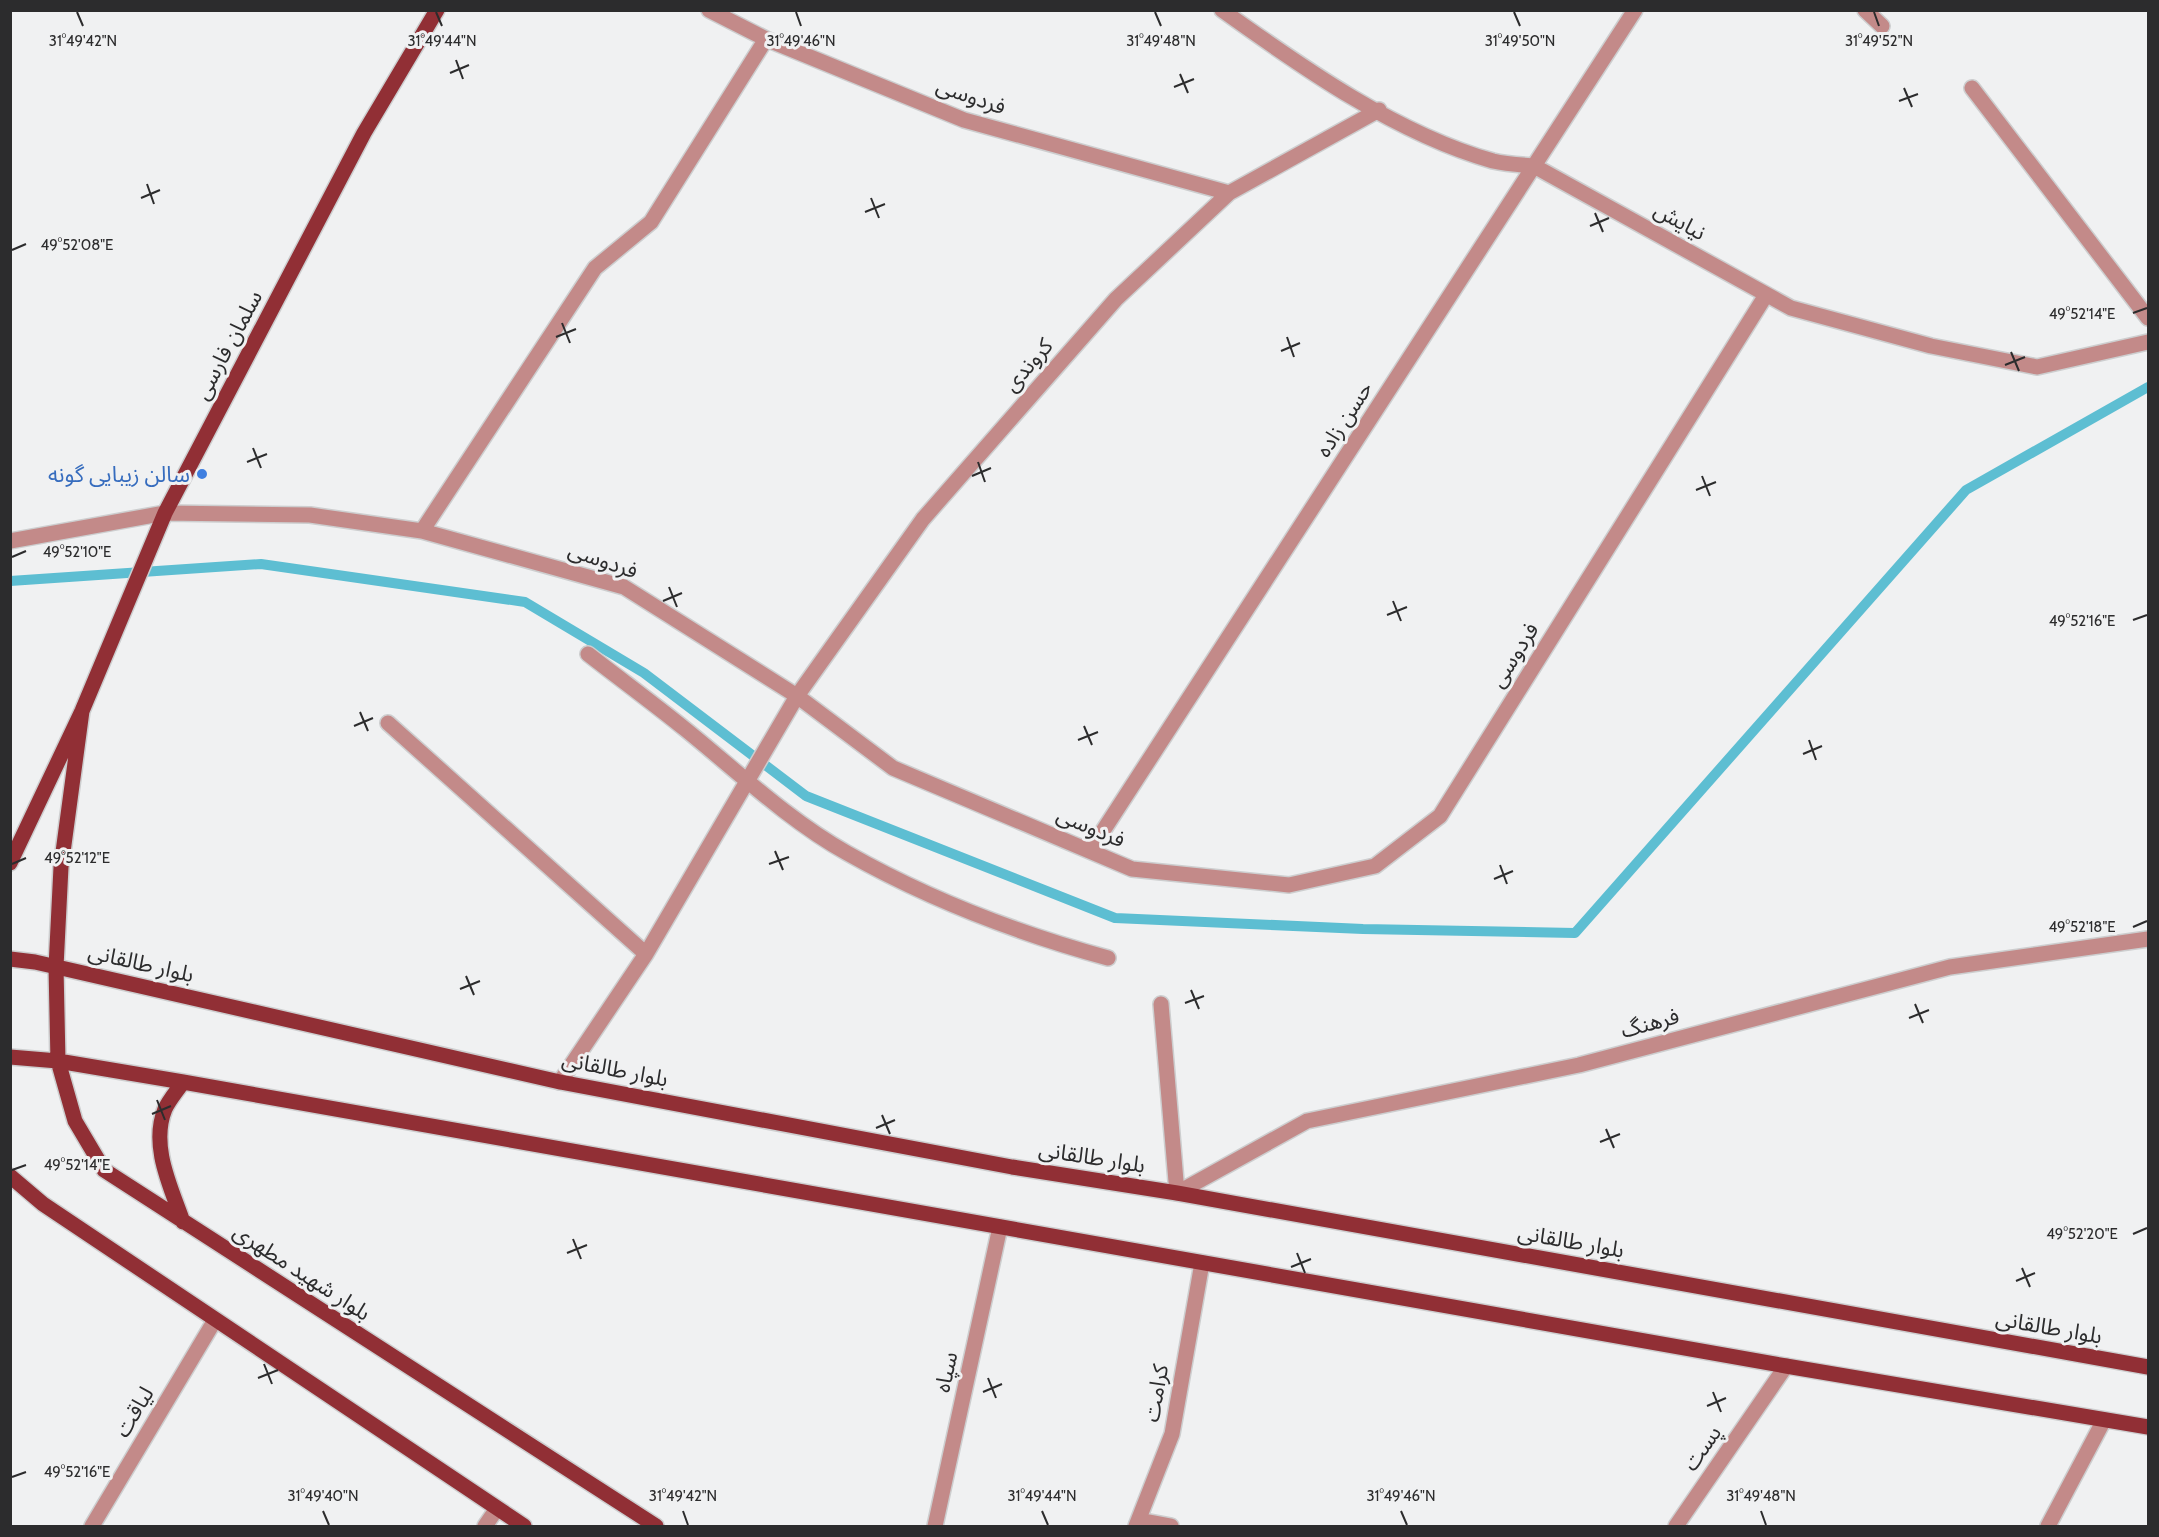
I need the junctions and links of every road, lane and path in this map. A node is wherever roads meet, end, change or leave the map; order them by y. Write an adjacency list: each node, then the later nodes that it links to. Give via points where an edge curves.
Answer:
1 (437, 10): 15 (main road, سلمان فارسی, via 364,133)
2 (709, 10): 7 (street, فردوسی)
3 (1222, 10): 9 (street, نیایش, via 1320,80)
4 (1635, 10): 10 (street, حسن زاده)
5 (1865, 10): 6 (street)
6 (1882, 26)
7 (766, 39): 11 (street, فردوسی, via 964,120); 16 (street, via 651,222 595,268)
8 (1972, 88): 13 (street)
9 (1379, 110): 10 (street, نیایش, via 1442,144 1496,162); 11 (street, کروندی)
10 (1534, 166): 12 (street, نیایش); 23 (street, حسن زاده)
11 (1229, 193): 19 (street, کروندی, via 1116,300 923,519)
12 (1766, 295): 14 (street, نیایش, via 1791,308 1930,346 2037,367); 23 (street, فردوسی, via 1440,816 1375,866 1289,885 1132,868)
13 (2148, 318)
14 (2148, 342)
15 (163, 518): 16 (street, فردوسی, via 310,514); 17 (street, فردوسی); 20 (main road, سلمان فارسی)
16 (422, 531): 19 (street, فردوسی, via 624,587)
17 (10, 541)
18 (588, 654): 22 (street)
19 (797, 696): 22 (street, کروندی); 23 (street, فردوسی, via 893,768)
20 (82, 711): 24 (main road, سلمان فارسی); 29 (main road, سلمان فارسی, via 64,832)
21 (388, 723): 26 (street)
22 (746, 782): 26 (street, کروندی); 27 (street, via 845,852 942,903 1044,940)
23 (1090, 851)
24 (10, 863)
25 (2148, 939): 36 (street, فرهنگ, via 1950,967 1579,1065 1307,1121)
26 (646, 954): 34 (street, کروندی)
27 (1108, 958)
28 (10, 959): 29 (main road, بلوار طالقانی)
29 (57, 967): 32 (main road, بلوار شهید مطهری); 34 (main road, بلوار طالقانی)
30 (1161, 1004): 36 (street)
31 (10, 1057): 32 (main road)
32 (58, 1061): 33 (main road); 37 (main road, بلوار شهید مطهری, via 75,1121 104,1170)
33 (183, 1082): 37 (main road, via 165,1109 159,1139 165,1172); 38 (main road)
34 (560, 1082): 36 (main road, بلوار طالقانی, via 1012,1167)
35 (10, 1176): 40 (main road, via 43,1204)
36 (1177, 1193): 42 (main road, بلوار طالقانی)
37 (183, 1222): 50 (main road, بلوار شهید مطهری)
38 (1000, 1227): 39 (main road); 51 (street, سپاه)
39 (1202, 1263): 41 (main road); 46 (street, کرامت, via 1172,1434)
40 (215, 1320): 45 (main road); 47 (street, لیاقت)
41 (1786, 1366): 43 (main road); 53 (street, پست)
42 (2148, 1367)
43 (2104, 1420): 44 (main road); 54 (street)
44 (2148, 1427)
45 (496, 1510): 48 (street); 49 (main road)
46 (1138, 1523): 52 (street)
47 (92, 1527)
48 (485, 1527)
49 (524, 1527)
50 (656, 1527)
51 (935, 1527)
52 (1171, 1527)
53 (1676, 1527)
54 (2048, 1527)

